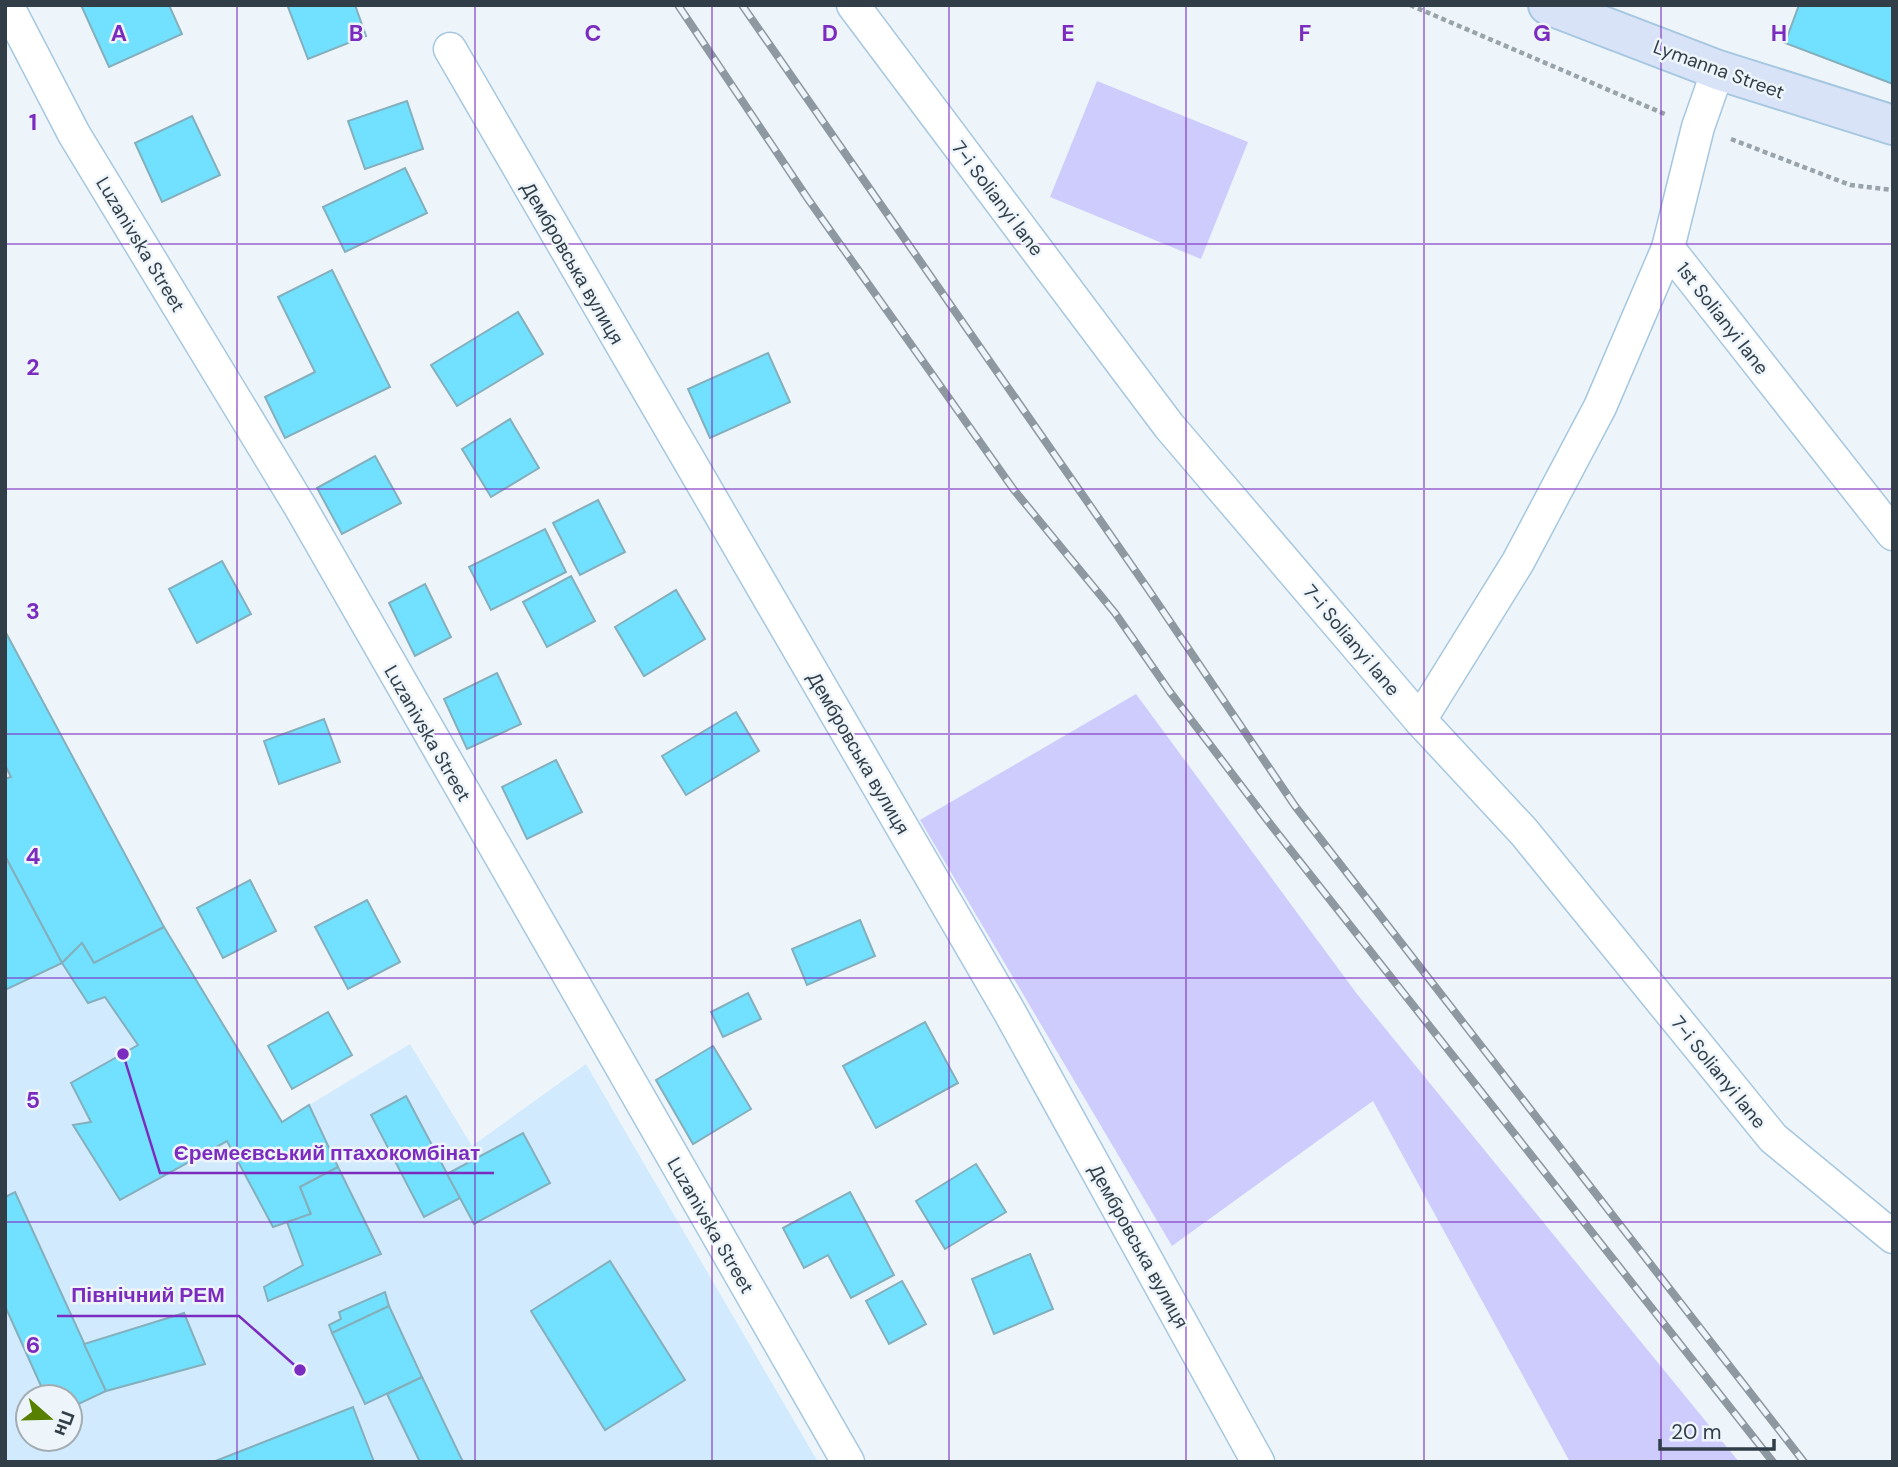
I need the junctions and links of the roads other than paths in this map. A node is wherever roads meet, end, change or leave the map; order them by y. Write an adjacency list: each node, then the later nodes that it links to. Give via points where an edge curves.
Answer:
1 (7, 5): 11 (street, Luzanivska Street, via 74,134 301,508)
2 (853, 5): 9 (street, 7-i Solianyi lane, via 1169,426)
3 (1548, 5): 5 (main road, Lymanna Street)
4 (450, 49): 12 (street, Дембровська вулиця, via 1009,1012)
5 (1718, 70): 6 (main road, Lymanna Street); 7 (street, 1st Solianyi lane, via 1698,127)
6 (1893, 125)
7 (1668, 248): 8 (street, 1st Solianyi lane); 9 (street, via 1600,407 1518,562)
8 (1893, 534)
9 (1420, 720): 10 (street, 7-i Solianyi lane, via 1524,831 1773,1138)
10 (1893, 1237)
11 (848, 1462)
12 (1258, 1462)

